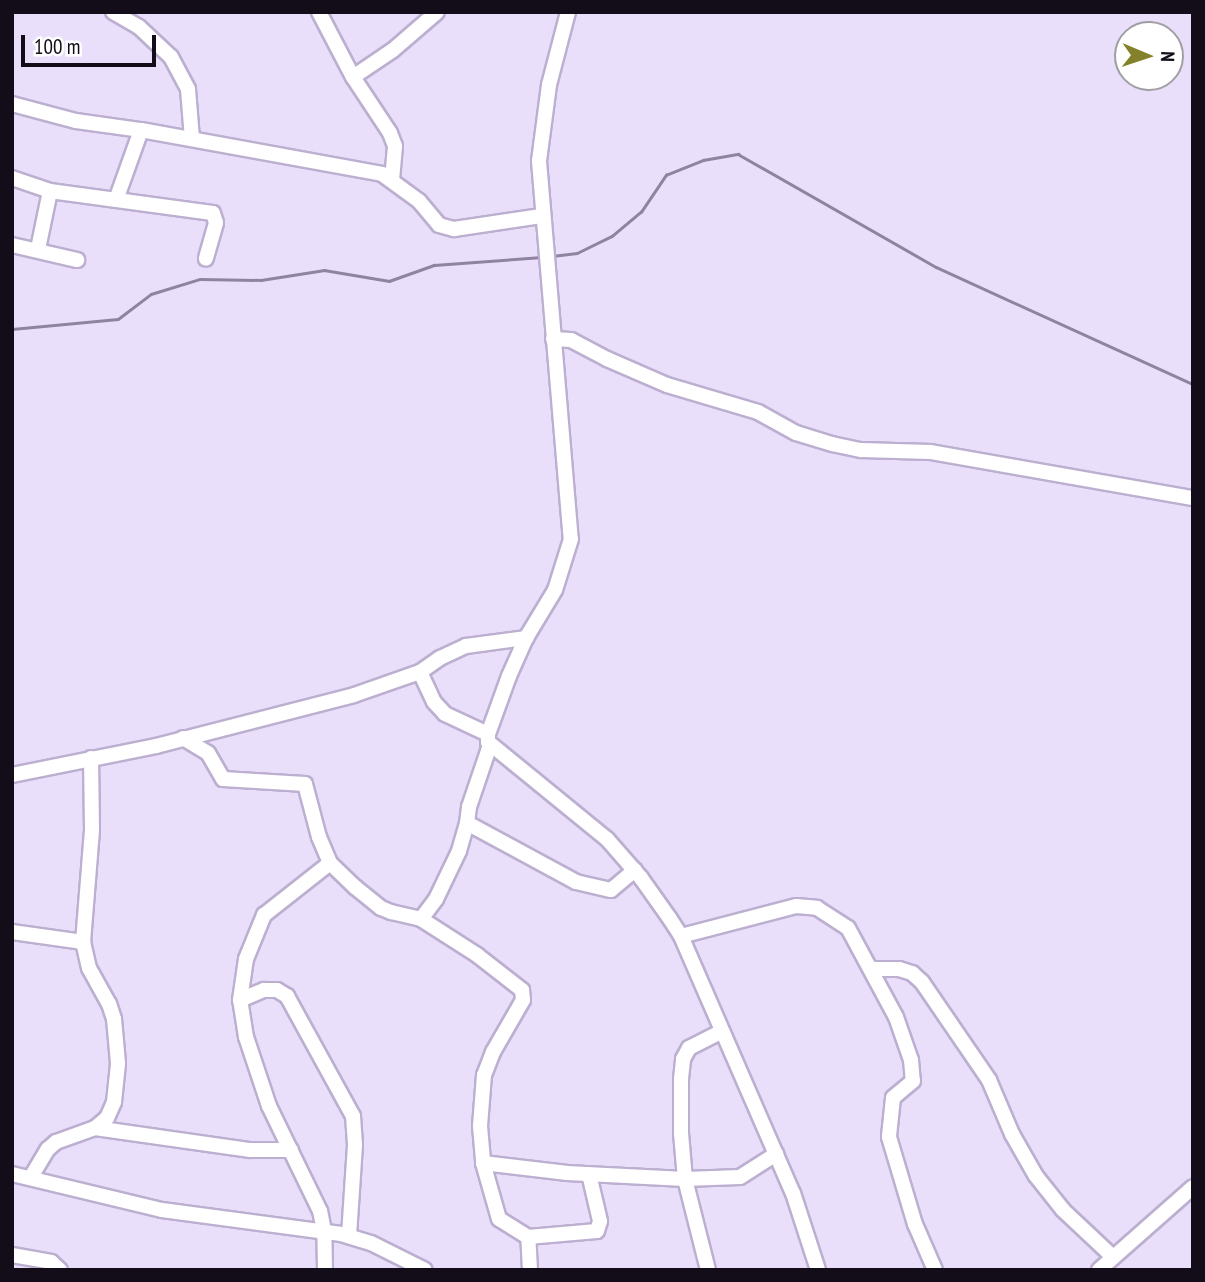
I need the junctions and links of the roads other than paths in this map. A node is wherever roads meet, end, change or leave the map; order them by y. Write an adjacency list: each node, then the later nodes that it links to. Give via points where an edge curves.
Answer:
1 (113, 12): 8 (street, via 139,27 171,57 188,89)
2 (319, 12): 5 (street)
3 (437, 12): 5 (street, via 413,35)
4 (568, 12): 13 (street, via 549,85 539,161)
5 (353, 77): 10 (street, via 395,146)
6 (12, 104): 7 (street, via 76,121)
7 (141, 130): 8 (street); 12 (street)
8 (192, 139): 10 (street, via 382,174)
9 (12, 178): 11 (street)
10 (392, 180): 13 (street, via 419,201 439,225 454,229)
11 (50, 191): 12 (street); 15 (street)
12 (116, 200): 16 (street, via 213,213 216,223)
13 (541, 216): 18 (street)
14 (12, 245): 15 (street)
15 (38, 249): 17 (street)
16 (206, 259)
17 (77, 260)
18 (553, 339): 19 (street, via 571,340 667,385 758,412 796,433 832,444 861,450 931,452); 20 (street, via 571,539 555,590)
19 (1193, 498)
20 (526, 638): 21 (street, via 466,646); 23 (street)
21 (419, 672): 22 (street, via 354,695); 23 (street, via 445,714)
22 (183, 738): 24 (street); 27 (street, via 208,753 223,779 305,783)
23 (489, 740): 26 (street); 28 (street, via 607,839)
24 (91, 758): 25 (street); 32 (street, via 92,829)
25 (12, 775)
26 (467, 823): 28 (street, via 576,882 611,890); 29 (street, via 459,851)
27 (331, 863): 29 (street, via 381,908); 34 (street, via 264,915 246,959)
28 (635, 870): 31 (street)
29 (421, 919): 39 (street, via 522,990 523,1000 484,1074)
30 (12, 932): 32 (street)
31 (681, 936): 33 (street, via 807,905 848,928); 35 (street)
32 (82, 942): 36 (street, via 89,968 109,1004 118,1063 114,1102 107,1118)
33 (871, 970): 49 (street, via 899,969 922,982 989,1080 1036,1176 1063,1210); 56 (street, via 896,1017 911,1060 913,1082 894,1098 889,1136 915,1224)
34 (240, 1000): 37 (street, via 246,1037 269,1106); 46 (street, via 264,990 287,996 353,1116)
35 (722, 1031): 38 (street); 43 (street, via 689,1048 683,1059)
36 (95, 1128): 37 (street, via 250,1150); 42 (street, via 56,1142)
37 (291, 1150): 45 (street, via 320,1211)
38 (776, 1154): 43 (street, via 740,1177); 55 (street, via 808,1230)
39 (483, 1163): 41 (street); 47 (street, via 499,1219)
40 (12, 1174): 42 (street)
41 (589, 1174): 43 (street); 47 (street, via 600,1221 597,1231)
42 (31, 1177): 45 (street, via 153,1208)
43 (685, 1179): 54 (street)
44 (1193, 1187): 49 (street)
45 (324, 1231): 46 (street); 52 (street)
46 (349, 1236): 50 (street)
47 (528, 1237): 53 (street)
48 (12, 1255): 51 (street, via 51,1262)
49 (1114, 1258): 57 (street)
50 (419, 1268)
51 (60, 1270)
52 (325, 1270)
53 (530, 1270)
54 (708, 1270)
55 (818, 1270)
56 (935, 1270)
57 (1099, 1270)

